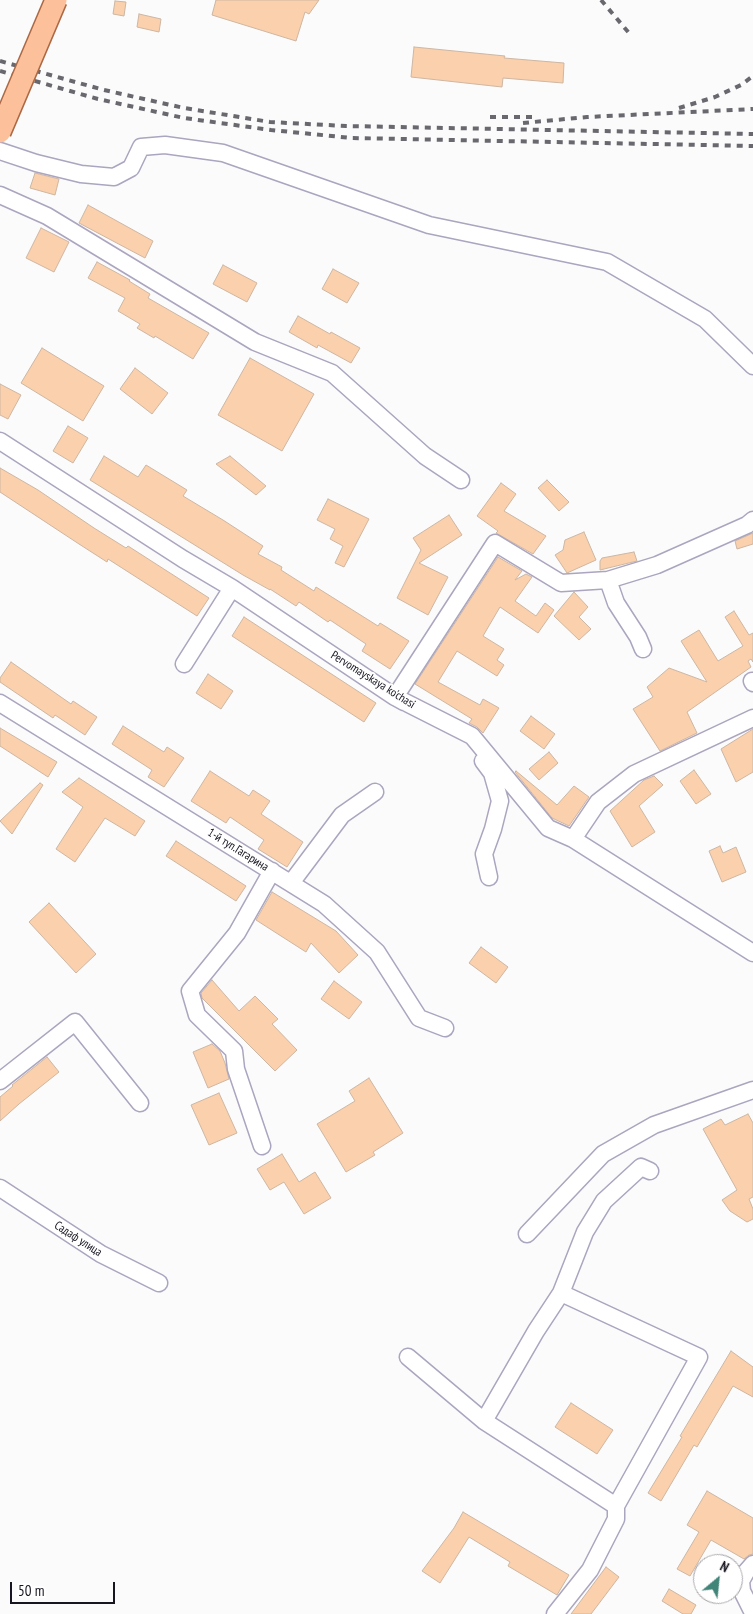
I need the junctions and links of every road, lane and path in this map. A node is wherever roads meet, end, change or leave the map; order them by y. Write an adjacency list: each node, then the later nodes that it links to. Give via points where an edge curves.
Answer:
1 (56, 0): 2 (main road, bridge)
2 (0, 132)
3 (0, 151): 5 (street, via 72,172 114,177 131,168 142,147 165,145 223,153 429,225 607,262 705,319)
4 (0, 195): 7 (street, via 47,216 255,342 332,373 425,456)
5 (753, 366)
6 (0, 441): 10 (street, Pervomayskaya ko'chasi)
7 (461, 480)
8 (751, 523): 9 (street, via 657,565)
9 (608, 580): 11 (street, via 616,602); 13 (street, via 561,583 494,543)
10 (232, 588): 12 (street); 13 (street, Pervomayskaya ko'chasi)
11 (643, 649)
12 (184, 664)
13 (395, 696): 17 (street, Pervomayskaya ko'chasi, via 472,736 548,828); 19 (street, via 468,742 492,773 500,801 484,854)
14 (0, 703): 18 (street, 1-й туп.Гагарина)
15 (753, 718): 17 (street, via 634,774 598,802)
16 (374, 792): 20 (street, via 342,815)
17 (573, 839): 21 (street, Pervomayskaya ko'chasi)
18 (272, 871): 20 (street, 1-й туп.Гагарина); 26 (street, via 237,933 190,991 197,1015 234,1051 236,1069)
19 (489, 877)
20 (291, 883): 22 (street, 1-й туп.Гагарина, via 324,904 377,952 419,1018)
21 (753, 953)
22 (445, 1028)
23 (0, 1081): 25 (street, via 75,1022)
24 (753, 1090): 29 (street, via 654,1125 603,1154)
25 (140, 1103)
26 (262, 1146)
27 (650, 1171): 31 (street, via 641,1167 604,1202 584,1232)
28 (0, 1188): 30 (street, Садаф улица, via 100,1254)
29 (527, 1234)
30 (160, 1283)
31 (561, 1293): 33 (street); 34 (street, via 700,1357)
32 (408, 1357): 33 (street)
33 (484, 1421): 34 (street)
34 (616, 1506): 37 (street, via 616,1519 590,1570)
35 (753, 1564): 36 (street, via 742,1581 742,1591)
36 (753, 1613)
37 (555, 1614)

